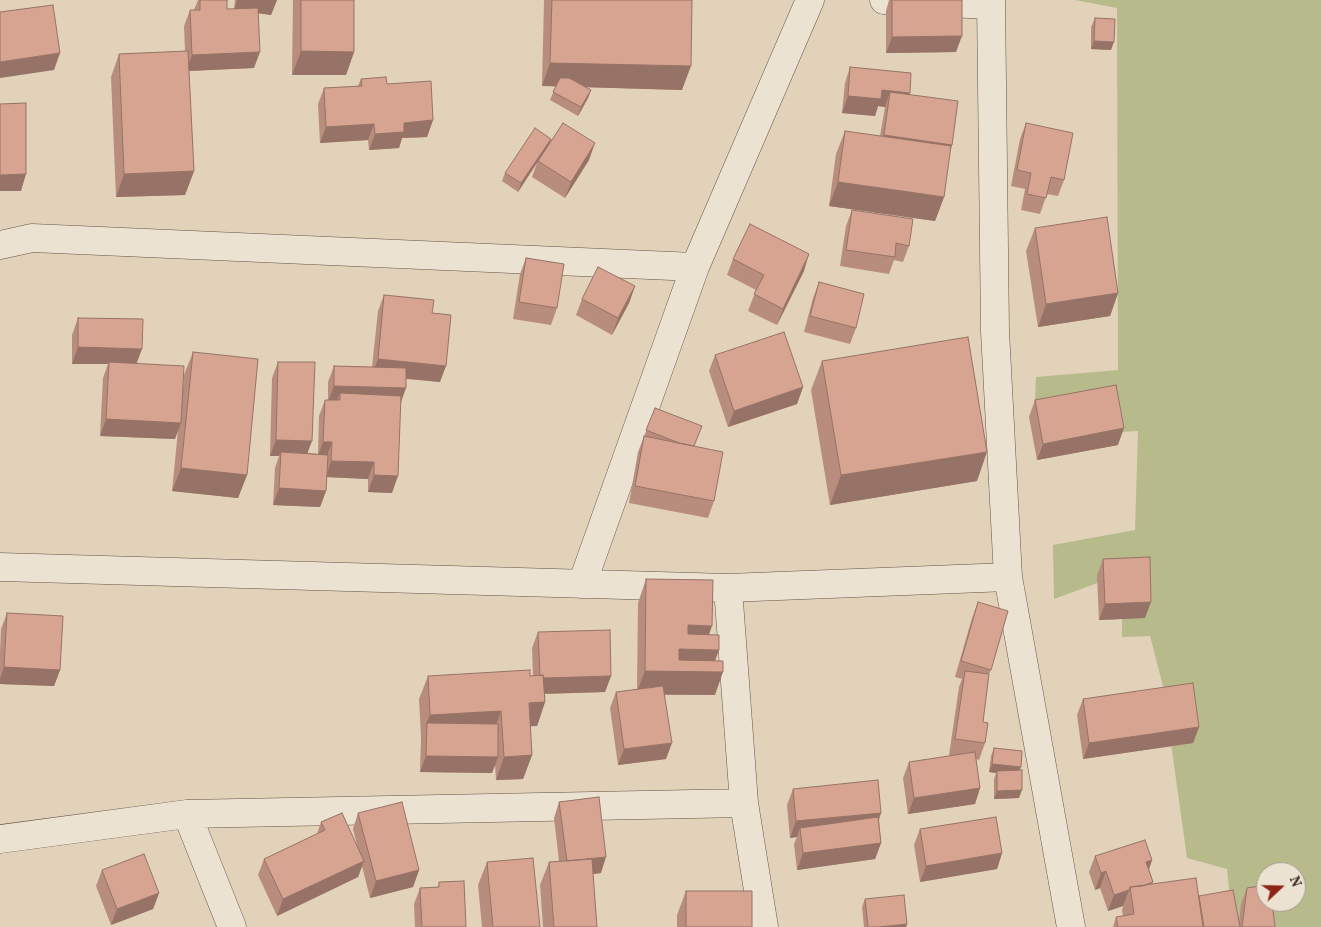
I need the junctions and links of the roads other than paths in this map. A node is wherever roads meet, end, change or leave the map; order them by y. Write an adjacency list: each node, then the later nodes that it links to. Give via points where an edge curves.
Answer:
1 (810, 0): 5 (street)
2 (884, 0): 3 (street)
3 (991, 3): 7 (street, via 995,331)
4 (0, 245): 5 (street, via 32,238)
5 (695, 267): 8 (street)
6 (0, 567): 8 (street)
7 (1008, 577): 9 (street); 15 (street)
8 (582, 584): 9 (street)
9 (728, 588): 10 (street)
10 (744, 803): 11 (street); 14 (street)
11 (187, 814): 12 (street); 13 (street)
12 (0, 840)
13 (232, 927)
14 (764, 927)
15 (1071, 927)

